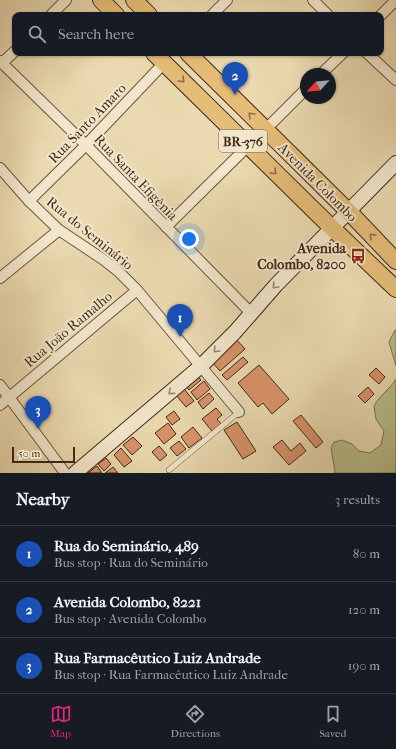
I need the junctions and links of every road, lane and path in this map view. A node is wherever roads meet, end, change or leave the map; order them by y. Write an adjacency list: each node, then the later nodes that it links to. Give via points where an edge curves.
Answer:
1 (66, 0): 7 (street)
2 (101, 0): 8 (main road)
3 (134, 0): 9 (main road)
4 (227, 0): 10 (street)
5 (313, 0): 11 (street)
6 (396, 0): 12 (street)
7 (54, 12)
8 (113, 12)
9 (146, 12)
10 (215, 12)
11 (325, 12)
12 (384, 12)
13 (12, 53): 18 (street)
14 (191, 56): 21 (main road, Avenida Colombo / BR-376)
15 (340, 56): 19 (street)
16 (370, 56): 20 (street)
17 (159, 58): 23 (main road, Avenida Colombo / BR-376, one-way to 23); 25 (street, Rua Santo Amaro)
18 (1, 62): 25 (street, Rua Santa Efigênia)
19 (328, 68)
20 (396, 80)
21 (224, 89): 23 (main road); 24 (main road, Avenida Colombo / BR-376, one-way to 21)
22 (300, 95): 24 (street)
23 (207, 105): 26 (main road, Avenida Colombo / BR-376)
24 (265, 130): 30 (main road, Avenida Colombo / BR-376)
25 (86, 145): 29 (street, Rua Santo Amaro); 31 (street, Rua Santa Efigênia)
26 (248, 146): 31 (street); 32 (main road, Avenida Colombo / BR-376, one-way to 32)
27 (396, 164): 30 (street)
28 (0, 168): 29 (street, Rua do Seminário)
29 (29, 201): 33 (street, Rua do Seminário)
30 (348, 212): 32 (street); 34 (main road, Avenida Colombo / BR-376, one-way to 30)
31 (166, 227): 38 (street, Rua Santa Efigênia)
32 (332, 228): 36 (main road, Avenida Colombo / BR-376); 38 (street, one-way to 38)
33 (59, 230): 35 (street); 37 (street, Rua do Seminário, via 104,260)
34 (396, 261)
35 (0, 278)
36 (396, 289)
37 (137, 290): 39 (street, Rua do Seminário); 41 (street, Rua João Ramalho)
38 (251, 313): 39 (street, one-way to 39)
39 (201, 366): 43 (street, Rua do Seminário); 46 (street, one-way to 46)
40 (0, 385): 41 (street)
41 (9, 397): 42 (street, Rua João Ramalho); 45 (street)
42 (0, 405)
43 (239, 412): 44 (lane)
44 (169, 470)
45 (65, 473)
46 (75, 473)

